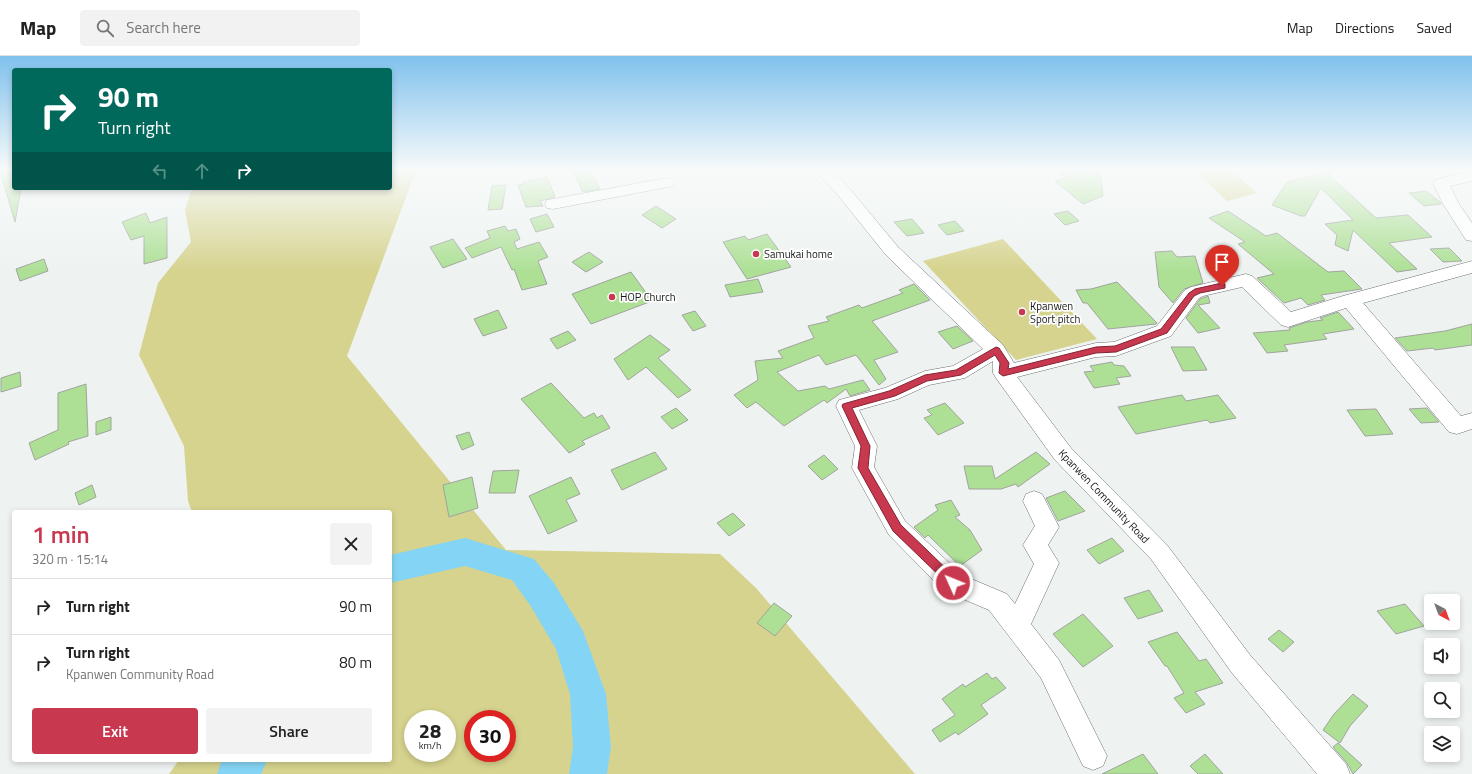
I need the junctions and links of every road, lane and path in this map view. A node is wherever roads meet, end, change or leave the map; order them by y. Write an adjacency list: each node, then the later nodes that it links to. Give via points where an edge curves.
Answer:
1 (853, 204): 6 (street, Kpanwen Community Road, via 892,251)
2 (1451, 204): 3 (street)
3 (1472, 236)
4 (1472, 267): 5 (street)
5 (1350, 300): 7 (street, via 1288,320 1246,280 1192,294 1164,331 1116,349 1096,350); 8 (street, via 1457,426)
6 (996, 350): 7 (street, Kpanwen Community Road, via 1004,363); 10 (street, via 958,373 925,378 892,394 846,406 866,446 863,468 897,528 953,583 998,602)
7 (1003, 373): 12 (street, Kpanwen Community Road, via 1063,454 1159,552 1241,664)
8 (1472, 422)
9 (1034, 500): 10 (street, via 1047,527 1035,545 1047,563)
10 (1017, 626): 11 (street, via 1050,669)
11 (1093, 756)
12 (1336, 774)

